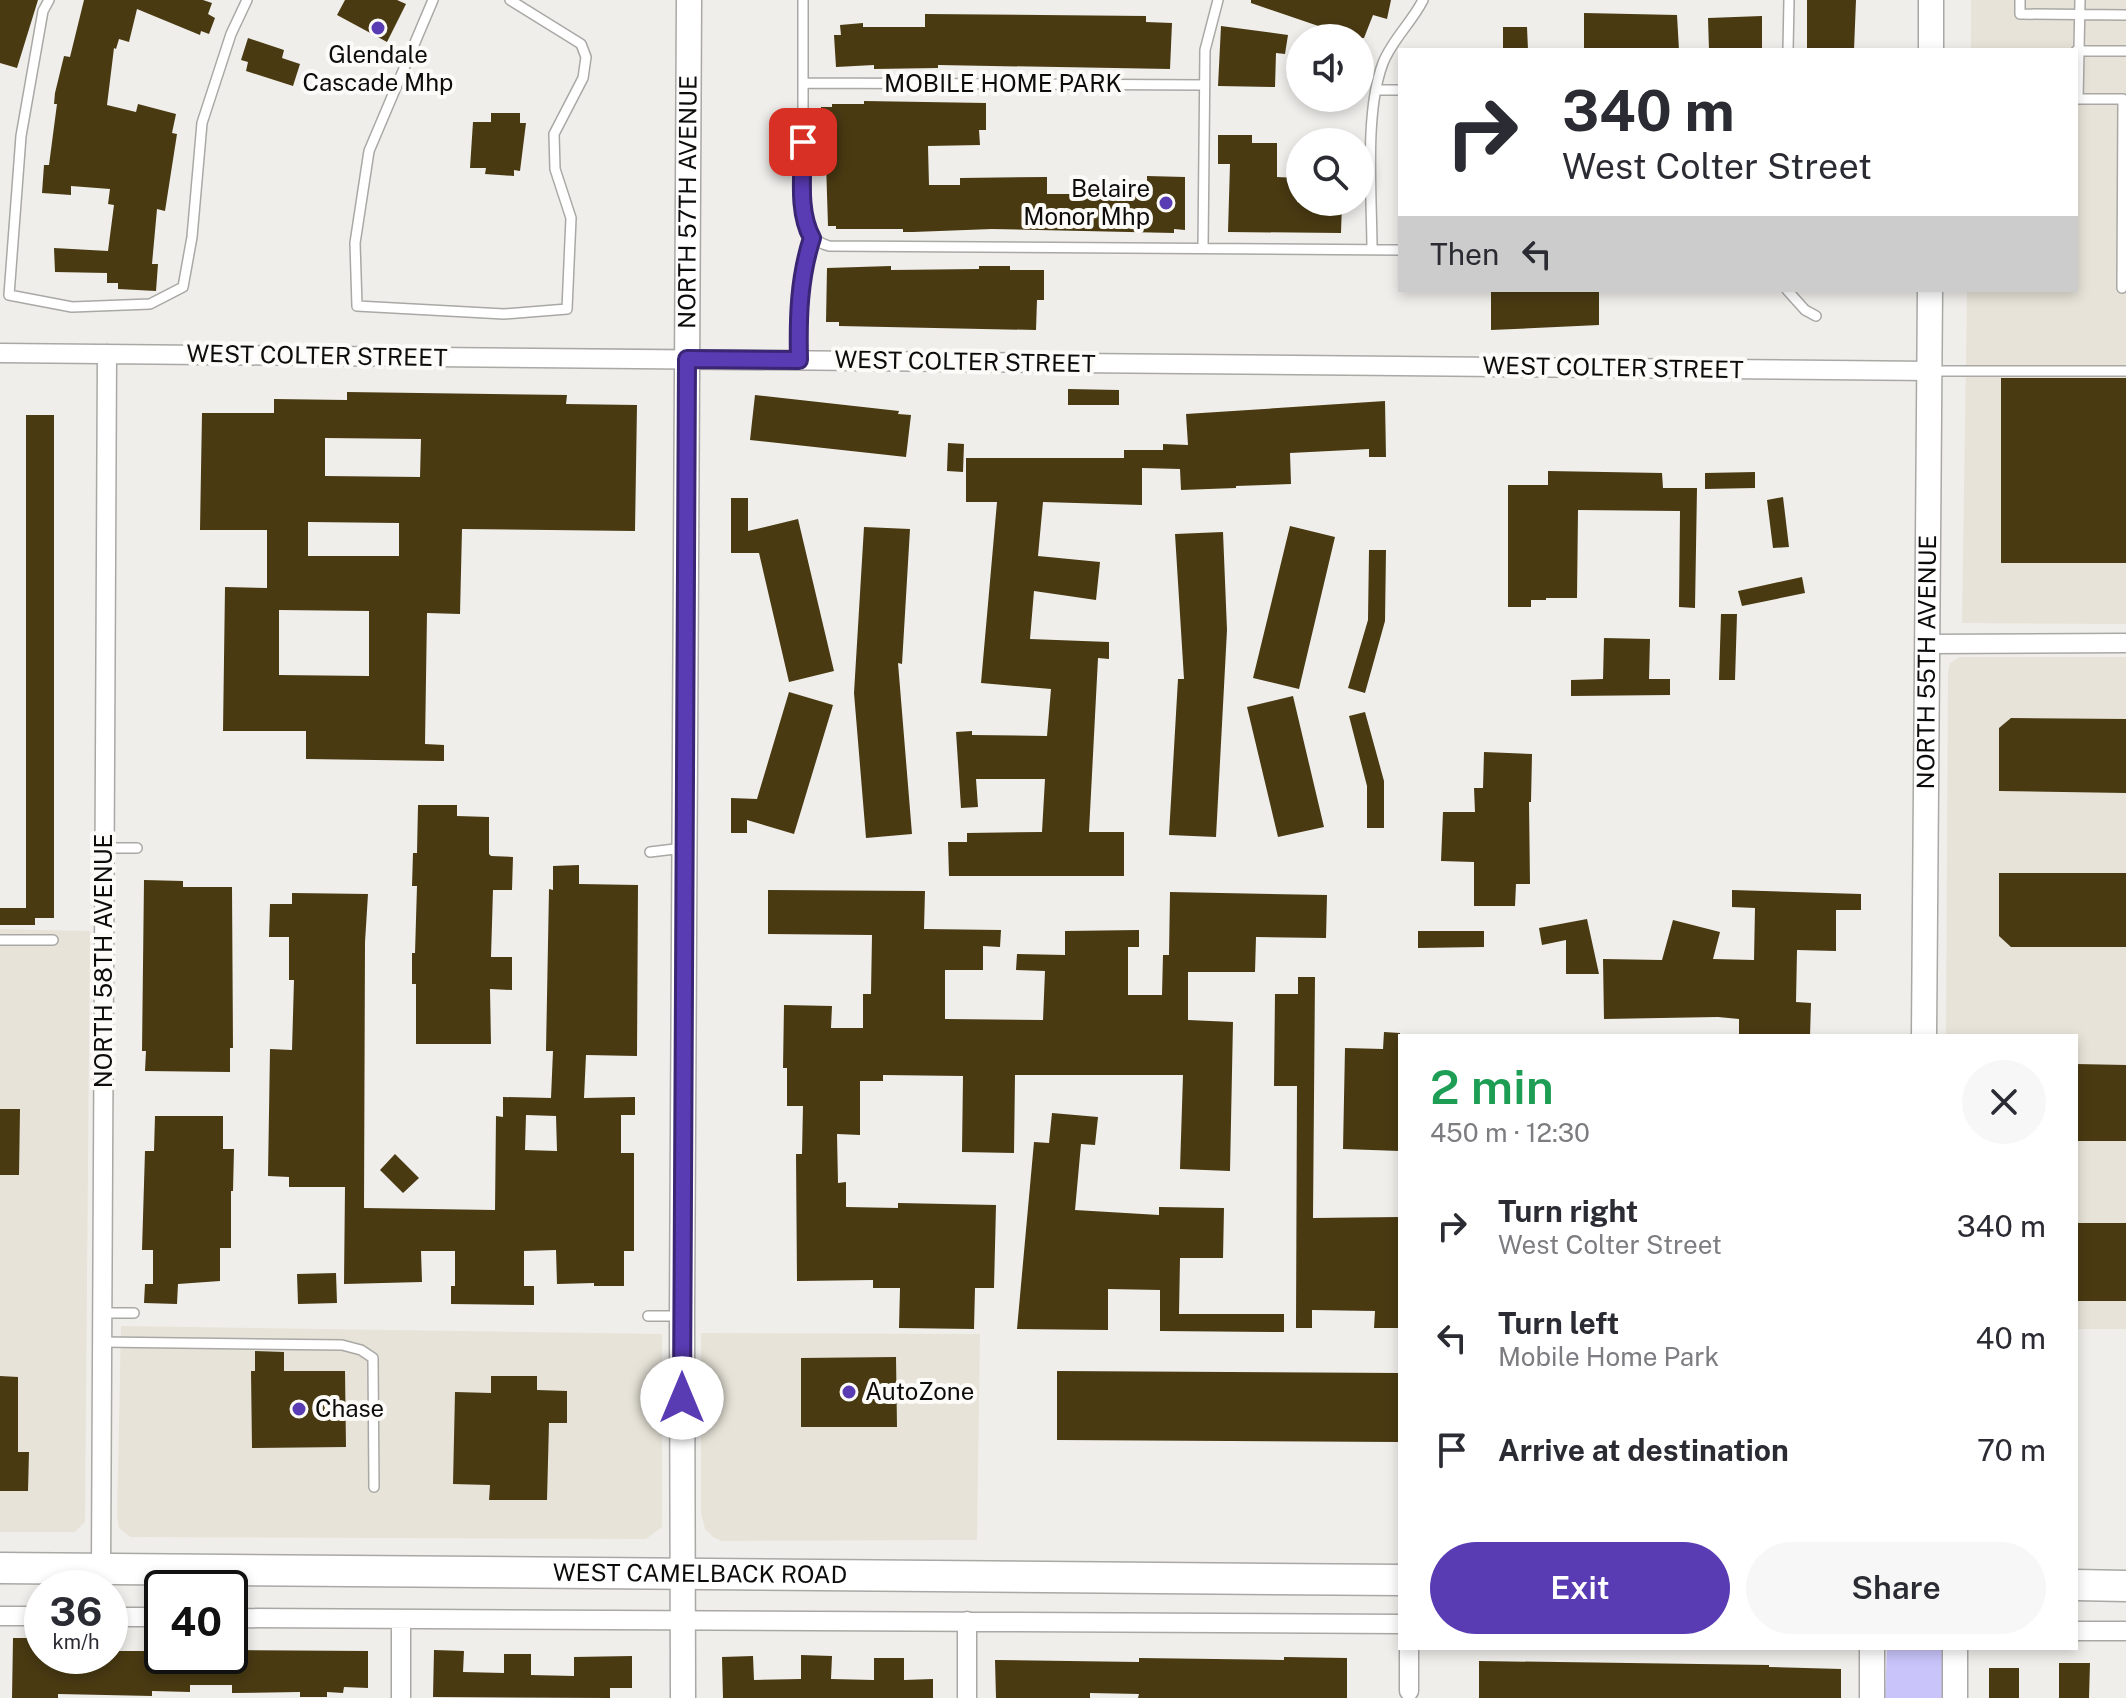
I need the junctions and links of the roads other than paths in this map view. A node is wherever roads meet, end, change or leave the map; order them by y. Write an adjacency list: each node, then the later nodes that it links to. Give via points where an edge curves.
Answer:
1 (49, 0): 2 (lane, via 21,136 9,295 72,307 150,304 183,287 202,123)
2 (247, 0)
3 (433, 0): 4 (lane, via 369,151 355,243 357,306 504,314 567,309 571,218 555,169 554,134 583,78 586,57 581,44)
4 (510, 0)
5 (689, 0): 34 (street, NORTH 57TH AVENUE)
6 (803, 0): 19 (lane)
7 (1218, 0): 20 (lane, via 1205,50)
8 (1423, 0): 21 (lane, via 1390,48)
9 (1789, 0): 15 (lane)
10 (1931, 0): 16 (street)
11 (2020, 0): 13 (lane, via 2020,14)
12 (2080, 0): 13 (lane)
13 (2080, 14): 14 (lane); 17 (lane)
14 (2126, 15)
15 (1788, 48)
16 (1931, 48)
17 (2078, 50): 18 (lane)
18 (2126, 51)
19 (803, 83): 20 (lane, MOBILE HOME PARK); 24 (lane, via 803,202)
20 (1203, 85): 25 (lane)
21 (1377, 90): 22 (lane); 26 (lane)
22 (1398, 90)
23 (2078, 99): 28 (lane, via 2123,99)
24 (812, 238): 25 (lane, via 829,246); 35 (lane, via 799,289)
25 (1203, 248): 26 (lane)
26 (1372, 250): 27 (lane)
27 (1398, 250)
28 (2122, 288)
29 (1789, 292): 31 (lane)
30 (1930, 292): 36 (street, NORTH 55TH AVENUE)
31 (1816, 316)
32 (0, 353): 33 (street, WEST COLTER STREET)
33 (107, 354): 34 (street, WEST COLTER STREET); 41 (street, NORTH 58TH AVENUE)
34 (687, 359): 35 (street, WEST COLTER STREET); 40 (street, NORTH 57TH AVENUE)
35 (799, 360): 36 (street, WEST COLTER STREET)
36 (1930, 371): 37 (lane); 39 (street, NORTH 55TH AVENUE)
37 (2126, 371)
38 (2126, 643): 39 (street)
39 (1928, 644): 46 (street, NORTH 55TH AVENUE)
40 (684, 847): 43 (lane); 50 (street, NORTH 57TH AVENUE)
41 (105, 848): 42 (lane); 47 (street, NORTH 58TH AVENUE)
42 (137, 848)
43 (650, 852)
44 (0, 940): 45 (lane)
45 (53, 940)
46 (1924, 1034)
47 (103, 1313): 48 (lane); 51 (street, NORTH 58TH AVENUE)
48 (134, 1313)
49 (648, 1316): 50 (lane)
50 (682, 1316): 55 (street, NORTH 57TH AVENUE)
51 (102, 1342): 52 (lane, via 342,1345 361,1350 373,1358); 54 (street, NORTH 58TH AVENUE)
52 (374, 1487)
53 (0, 1568): 54 (main road, WEST CAMELBACK ROAD)
54 (101, 1568): 55 (main road, WEST CAMELBACK ROAD)
55 (683, 1575): 56 (main road, WEST CAMELBACK ROAD); 63 (street, NORTH 57TH AVENUE)
56 (1398, 1580)
57 (2078, 1585): 58 (main road)
58 (2126, 1586)
59 (0, 1616): 60 (street)
60 (24, 1616)
61 (248, 1618): 62 (street, WEST CAMELBACK ROAD)
62 (401, 1619): 63 (street, WEST CAMELBACK ROAD); 72 (street)
63 (684, 1621): 64 (street, WEST CAMELBACK ROAD); 73 (street, NORTH 57TH AVENUE)
64 (967, 1621): 65 (street, WEST CAMELBACK ROAD); 74 (street)
65 (1398, 1624)
66 (2078, 1631): 67 (street)
67 (2126, 1631)
68 (1409, 1650): 71 (street)
69 (1872, 1650): 75 (street)
70 (1955, 1650): 76 (street)
71 (1409, 1691)
72 (401, 1698)
73 (683, 1698)
74 (967, 1698)
75 (1872, 1698)
76 (1955, 1698)

